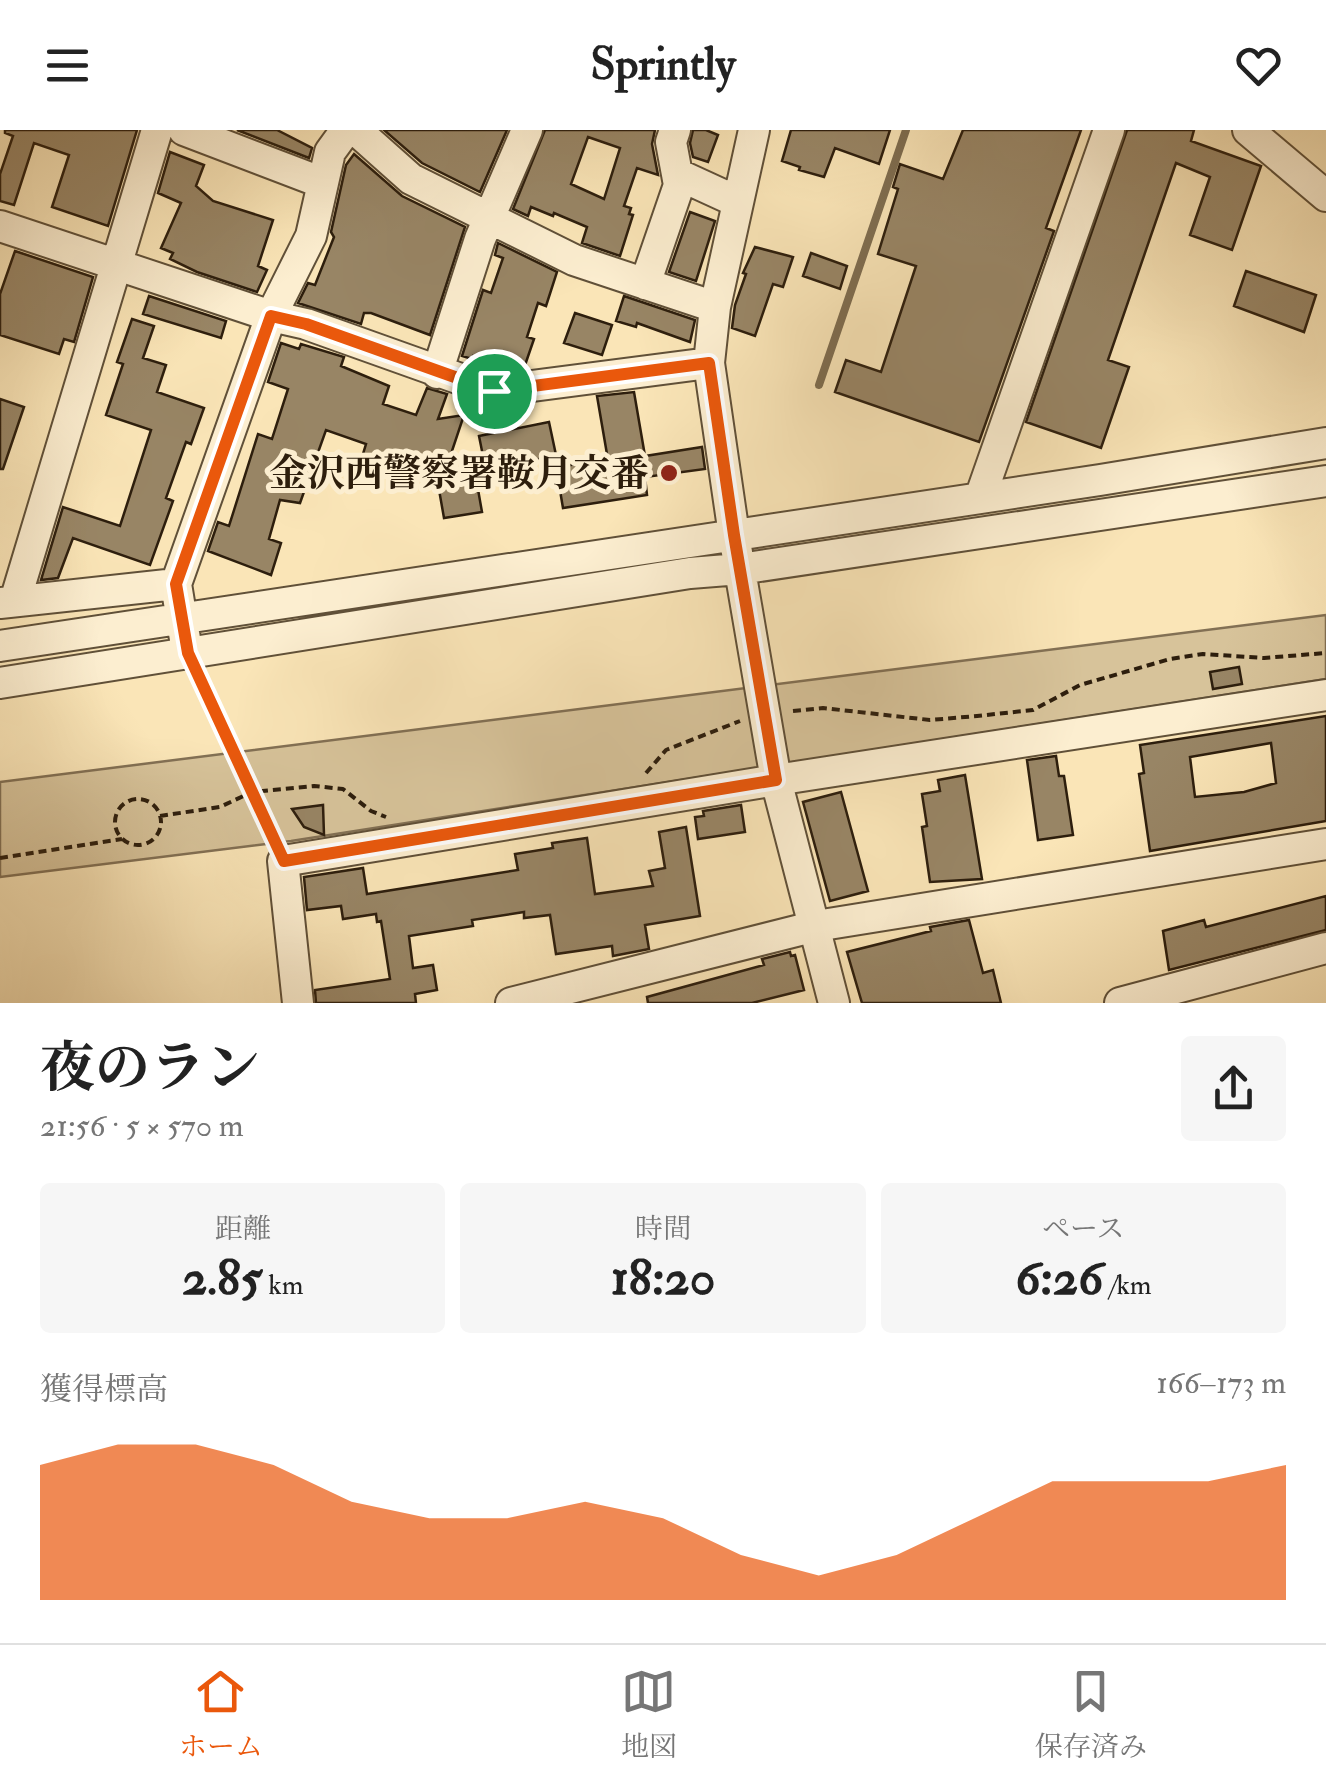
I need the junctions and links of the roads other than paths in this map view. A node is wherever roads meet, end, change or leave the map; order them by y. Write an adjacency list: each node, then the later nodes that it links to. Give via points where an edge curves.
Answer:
1 (157, 130): 16 (street)
2 (184, 130): 11 (street)
3 (346, 130): 11 (street, via 330,152)
4 (356, 130): 14 (street, via 411,178)
5 (527, 130): 14 (street)
6 (675, 130): 10 (street)
7 (754, 130): 13 (street)
8 (1110, 130): 24 (street)
9 (1263, 135): 12 (street)
10 (677, 174): 13 (street); 17 (street)
11 (323, 182): 19 (street, via 310,236)
12 (1326, 196)
13 (738, 202): 18 (street)
14 (490, 218): 17 (street, via 574,260); 21 (street)
15 (0, 226): 16 (street)
16 (115, 263): 19 (street); 28 (street)
17 (645, 284): 18 (street)
18 (714, 307): 20 (street)
19 (271, 316): 21 (street); 27 (street)
20 (709, 363): 21 (street, via 494,391); 25 (street)
21 (437, 373)
22 (1326, 443): 24 (street)
23 (1326, 481): 26 (street)
24 (980, 498): 25 (street)
25 (734, 535): 26 (street); 29 (street)
26 (740, 569): 31 (street); 34 (street)
27 (176, 584): 28 (street); 29 (street)
28 (7, 602)
29 (182, 620): 30 (street); 31 (street)
30 (0, 646)
31 (188, 653): 32 (street)
32 (0, 683)
33 (1326, 695): 34 (street)
34 (776, 780): 36 (street); 38 (street, via 284,861)
35 (1326, 844): 36 (street)
36 (816, 926): 39 (street); 40 (street)
37 (1326, 948): 41 (street)
38 (298, 1003)
39 (511, 1003)
40 (834, 1003)
41 (1120, 1003)

